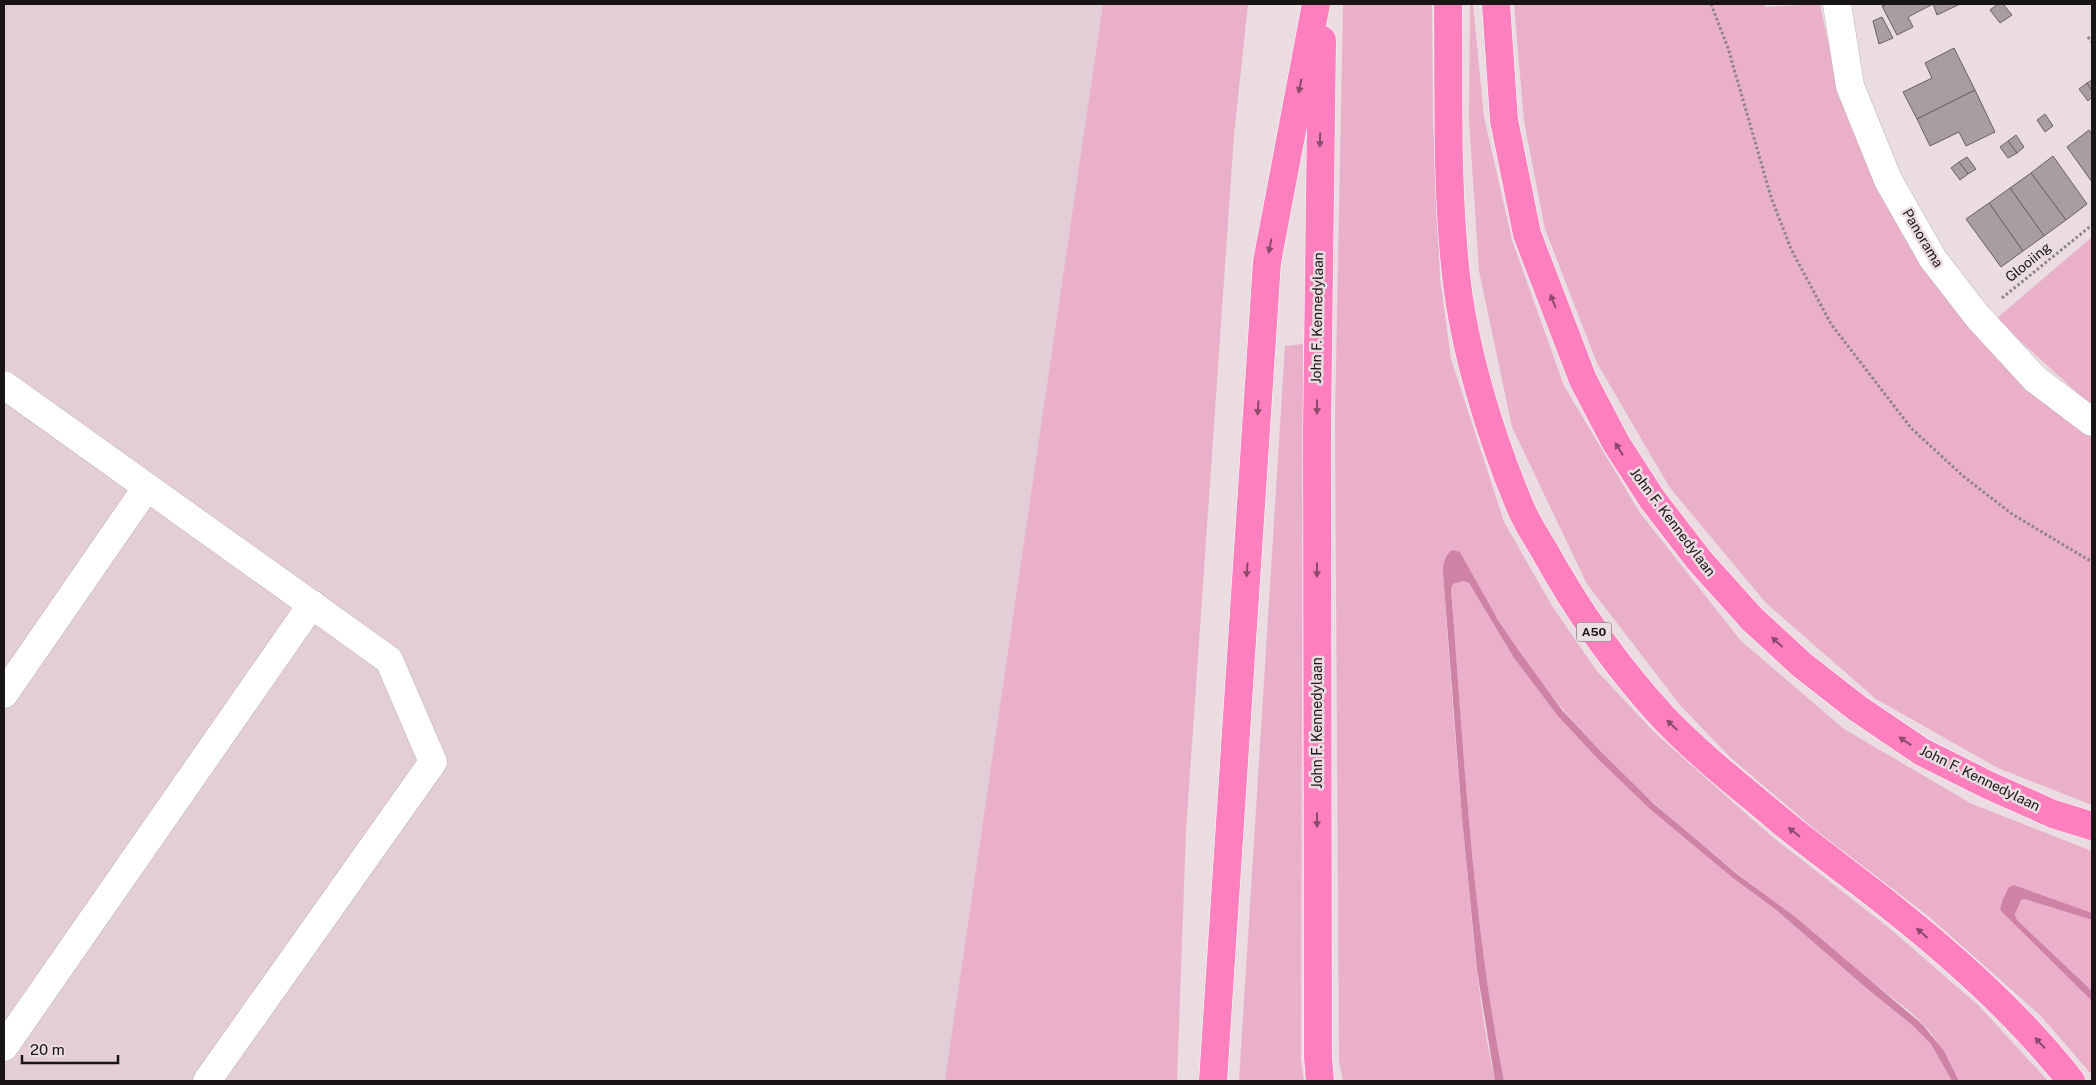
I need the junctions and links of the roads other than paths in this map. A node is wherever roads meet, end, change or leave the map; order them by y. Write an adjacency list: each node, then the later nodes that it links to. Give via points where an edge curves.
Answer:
1 (1316, 4): 14 (highway, one-way to 14, via 1267,262)
2 (1323, 4): 15 (highway, John F. Kennedylaan, one-way to 15, via 1316,430)
3 (1448, 4): 16 (highway, A50, one-way to 3, via 2044,1047 1990,992 1898,912 1772,814 1664,718 1612,657 1568,594 1519,506 1489,420 1469,346 1456,277 1450,200)
4 (1496, 4): 11 (highway, John F. Kennedylaan, one-way to 4, via 2053,814 1922,752 1857,708 1802,665 1752,619 1699,560 1652,499 1616,443 1583,380 1527,234 1504,120)
5 (1836, 4): 7 (street, Panorama, via 1850,86 1888,180 1933,259 1978,318 2035,379)
6 (4, 385): 8 (street)
7 (2092, 422)
8 (147, 487): 9 (street); 10 (street)
9 (312, 604): 12 (street); 13 (street, via 389,660 433,762)
10 (4, 694)
11 (2092, 826)
12 (4, 1047)
13 (207, 1081)
14 (1213, 1081)
15 (1320, 1081)
16 (2071, 1081)

